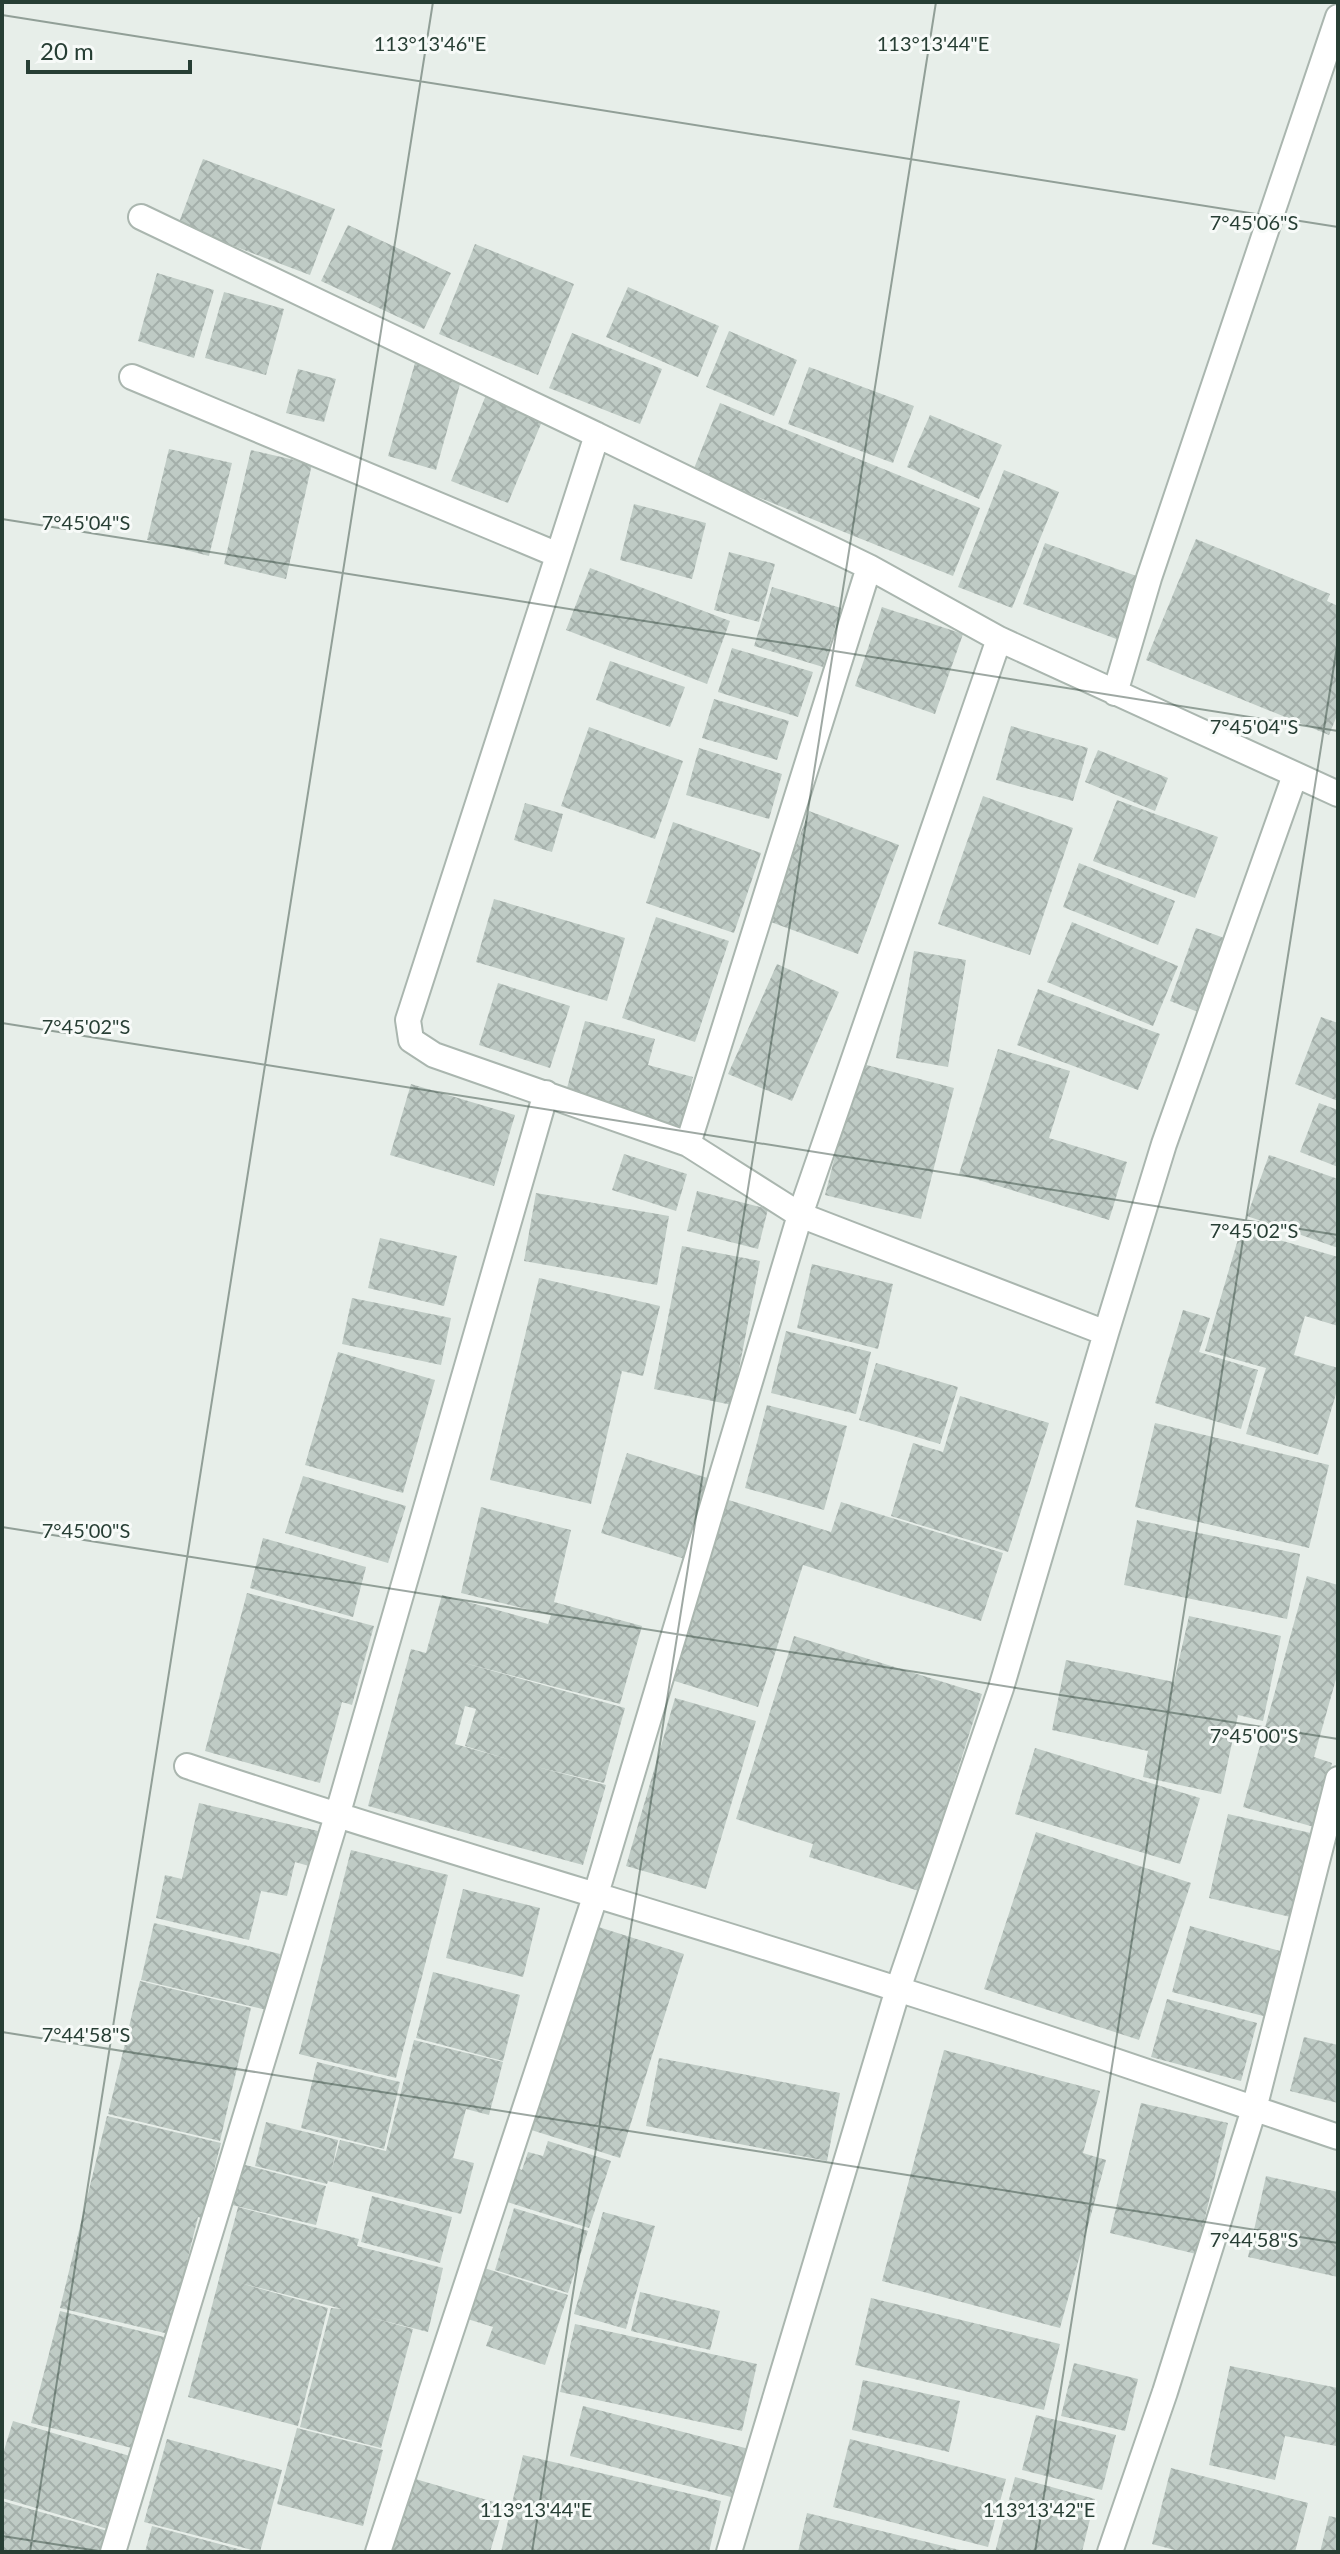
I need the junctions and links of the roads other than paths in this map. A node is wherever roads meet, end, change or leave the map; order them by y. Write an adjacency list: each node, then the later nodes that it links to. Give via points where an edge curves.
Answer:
1 (1338, 17): 8 (street)
2 (141, 217): 4 (street)
3 (132, 377): 5 (street)
4 (597, 435): 5 (street); 6 (street)
5 (558, 555): 11 (street, via 408,1020 411,1040 434,1055)
6 (869, 567): 7 (street); 12 (street)
7 (999, 639): 8 (street); 13 (street)
8 (1115, 693): 9 (street)
9 (1295, 775): 10 (street); 14 (street, via 1164,1144)
10 (1338, 794)
11 (546, 1093): 12 (street); 17 (street)
12 (688, 1144): 13 (street)
13 (800, 1215): 14 (street); 18 (street)
14 (1106, 1333): 19 (street, via 1001,1688)
15 (187, 1766): 17 (street)
16 (1338, 1779): 20 (street)
17 (337, 1816): 18 (street); 22 (street)
18 (596, 1894): 19 (street); 23 (street)
19 (898, 1989): 20 (street); 24 (street)
20 (1254, 2109): 21 (street); 25 (street)
21 (1338, 2137)
22 (113, 2552)
23 (378, 2552)
24 (729, 2552)
25 (1110, 2552)

